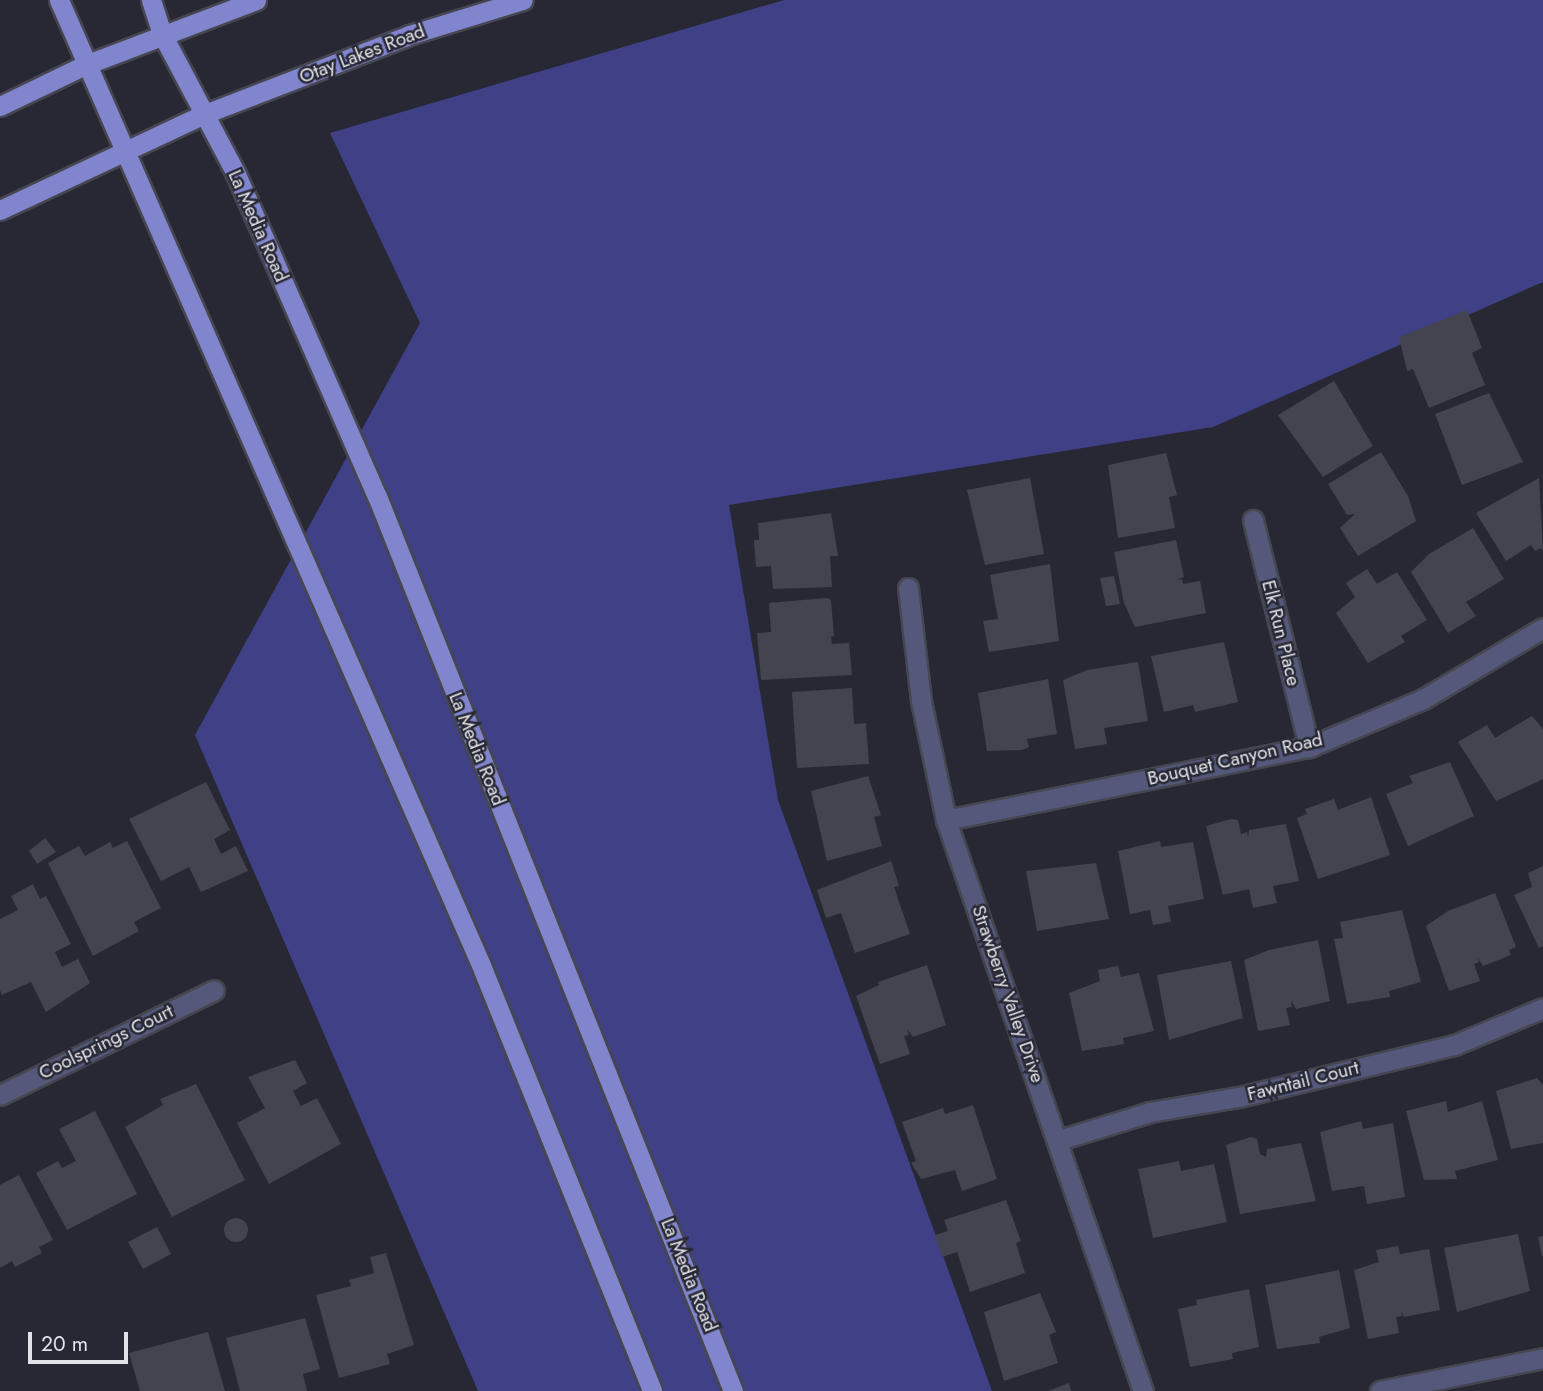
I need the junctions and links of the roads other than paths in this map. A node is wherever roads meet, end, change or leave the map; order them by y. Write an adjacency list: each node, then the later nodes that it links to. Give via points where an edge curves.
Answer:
1 (58, 0): 6 (main road)
2 (150, 0): 5 (main road)
3 (256, 0): 5 (main road)
4 (523, 0): 8 (main road, Otay Lakes Road, via 409,35)
5 (162, 34): 6 (main road); 8 (main road)
6 (85, 65): 7 (main road); 9 (main road)
7 (0, 106)
8 (202, 115): 9 (main road, Otay Lakes Road); 22 (main road, La Media Road, via 236,174 377,496)
9 (122, 150): 10 (main road, Otay Lakes Road); 21 (main road, via 481,965)
10 (0, 210)
11 (1254, 520): 14 (street, Elk Run Place)
12 (908, 588): 15 (street, Strawberry Valley Drive, via 921,701)
13 (1543, 628): 14 (street, Bouquet Canyon Road, via 1423,699)
14 (1309, 747): 15 (street, Bouquet Canyon Road)
15 (946, 820): 19 (street, Strawberry Valley Drive)
16 (214, 990): 18 (street, Coolsprings Court)
17 (1543, 1008): 19 (street, Fawntail Court, via 1454,1045 1239,1097 1150,1112)
18 (0, 1095)
19 (1059, 1140): 23 (street, Strawberry Valley Drive)
20 (1543, 1358): 24 (street)
21 (652, 1391)
22 (733, 1391)
23 (1143, 1391)
24 (1380, 1391)

